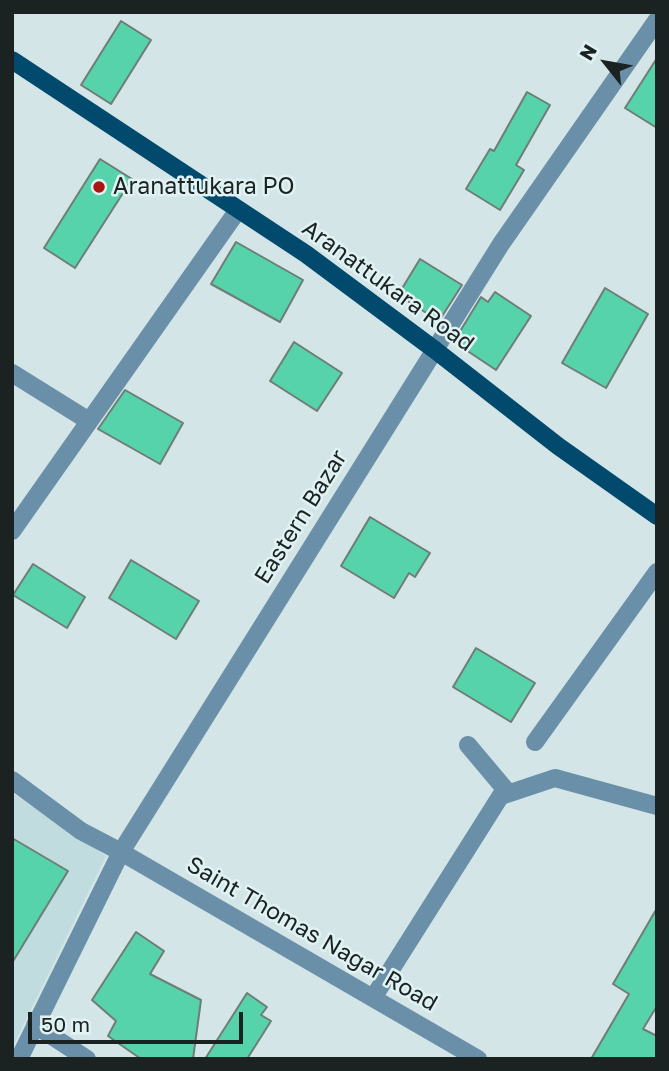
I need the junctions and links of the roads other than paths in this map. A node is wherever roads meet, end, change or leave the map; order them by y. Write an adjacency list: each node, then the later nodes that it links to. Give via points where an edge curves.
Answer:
1 (657, 20): 4 (street, Eastern Bazar, via 501,244)
2 (12, 60): 3 (main road, Aranattukara Road)
3 (238, 210): 4 (main road, Aranattukara Road, via 306,254); 6 (street)
4 (435, 350): 7 (main road, Aranattukara Road); 15 (street, Eastern Bazar)
5 (12, 373): 6 (street)
6 (89, 421): 8 (street)
7 (657, 516)
8 (12, 531)
9 (657, 572): 10 (street)
10 (535, 742)
11 (468, 745): 13 (street, via 505,789)
12 (12, 780): 15 (street, Saint Thomas Nagar Road, via 81,831)
13 (501, 796): 14 (street, via 555,778); 16 (street)
14 (657, 806)
15 (121, 852): 16 (street, Saint Thomas Nagar Road); 17 (street, Eastern Bazar)
16 (373, 998): 20 (street, Saint Thomas Nagar Road)
17 (35, 1026): 18 (street, Eastern Bazar); 19 (street)
18 (19, 1059)
19 (87, 1059)
20 (478, 1059)

